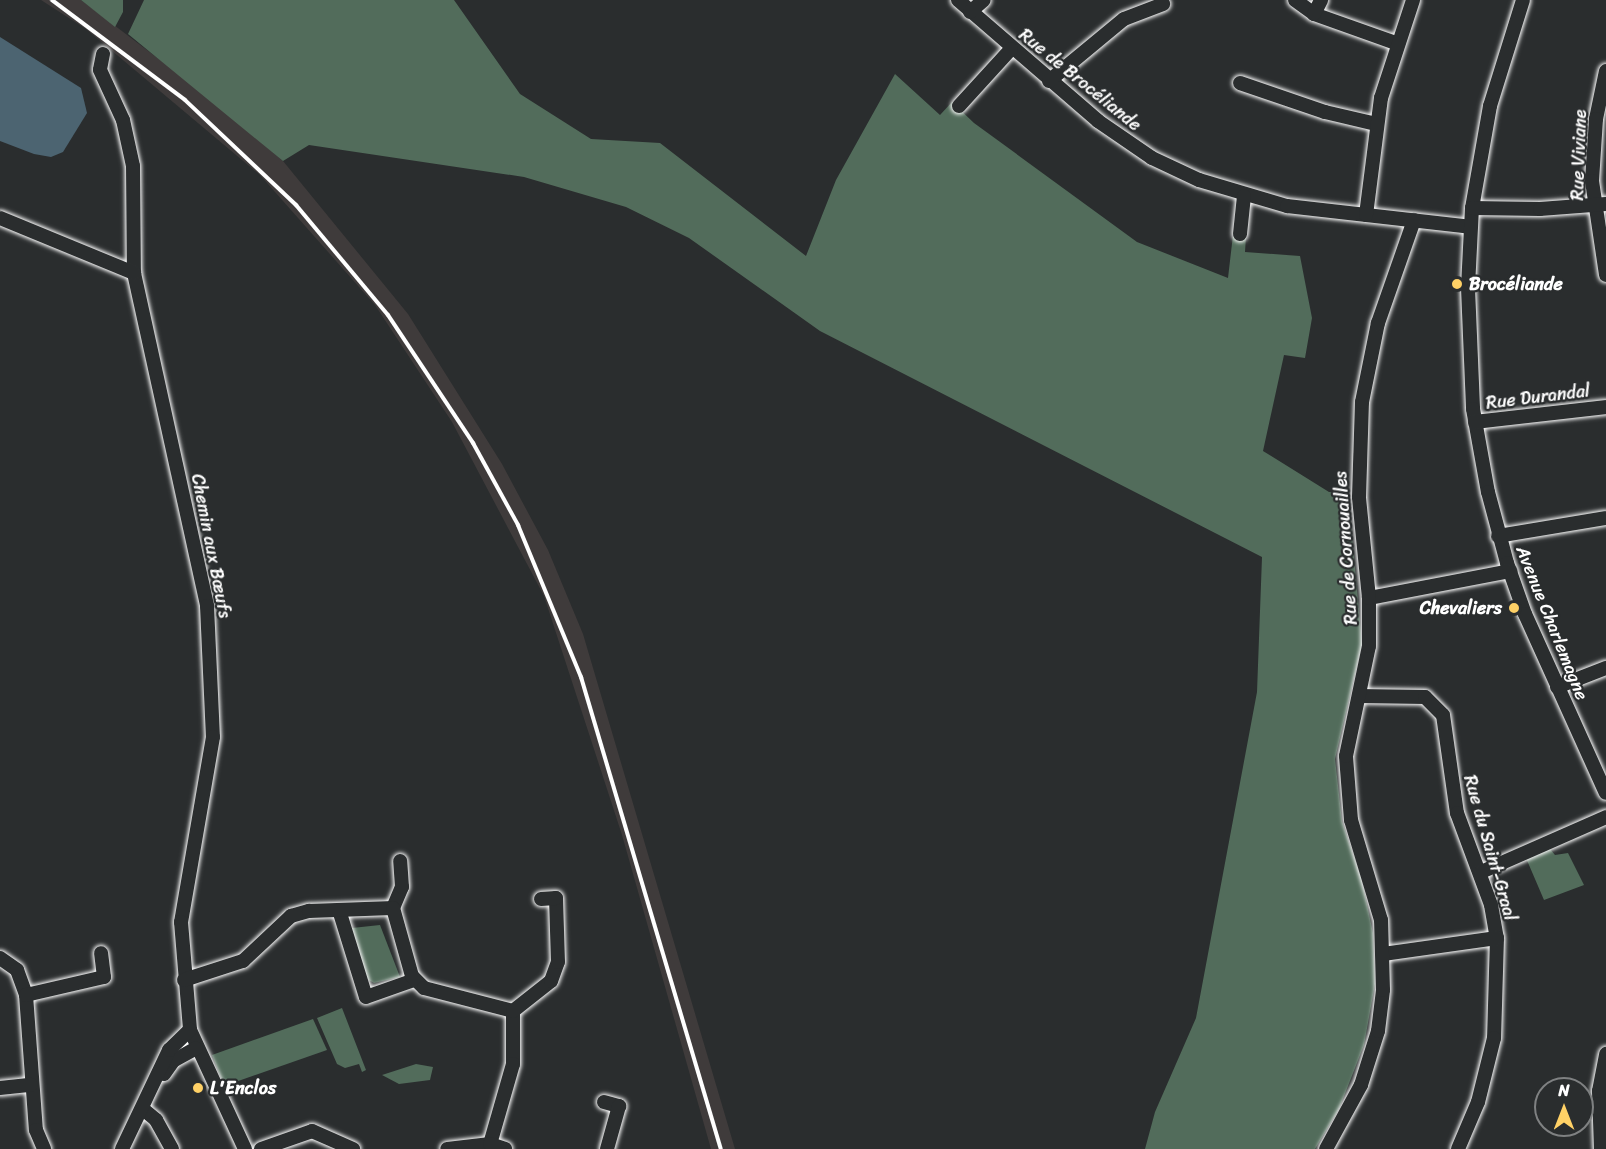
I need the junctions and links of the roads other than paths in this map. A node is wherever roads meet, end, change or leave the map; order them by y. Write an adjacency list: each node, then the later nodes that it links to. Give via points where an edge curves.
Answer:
1 (958, 0): 8 (street, Rue de Brocéliande)
2 (984, 0): 8 (street)
3 (1295, 0): 9 (street)
4 (1321, 0): 9 (street)
5 (1413, 0): 10 (street)
6 (1522, 0): 21 (street, Avenue Charlemagne, via 1490,106)
7 (1163, 4): 14 (street, via 1124,19)
8 (970, 12): 11 (street, Rue de Brocéliande)
9 (1314, 14): 10 (street)
10 (1396, 43): 18 (street)
11 (1011, 49): 14 (street, Rue de Brocéliande); 16 (street)
12 (103, 54): 27 (street, Chemin aux Bœufs, via 100,70 123,120 133,166)
13 (1606, 71): 17 (street, Rue Viviane)
14 (1049, 81): 19 (street, Rue de Brocéliande, via 1152,158)
15 (1240, 83): 18 (street)
16 (959, 106)
17 (1601, 118): 20 (street, Rue Viviane)
18 (1376, 124): 22 (street)
19 (1244, 196): 22 (street, Rue de Brocéliande, via 1287,206); 26 (street)
20 (1600, 204): 21 (street); 28 (street, Rue Viviane)
21 (1472, 208): 25 (street, Avenue Charlemagne)
22 (1366, 215): 24 (street, Rue de Brocéliande)
23 (0, 218): 27 (street)
24 (1413, 220): 25 (street, Rue de Brocéliande); 34 (street, Rue de Cornouailles, via 1378,323 1362,402 1359,497)
25 (1470, 227): 30 (street, Avenue Charlemagne, via 1468,288)
26 (1240, 234)
27 (134, 273): 49 (street, Chemin aux Bœufs, via 201,568 211,658 213,737 183,911)
28 (1606, 275)
29 (1606, 406): 30 (street, Rue Durandal)
30 (1475, 423): 32 (street, Avenue Charlemagne)
31 (1606, 518): 32 (street)
32 (1498, 536): 33 (street, Avenue Charlemagne)
33 (1510, 571): 34 (street); 36 (street, Avenue Charlemagne)
34 (1369, 598): 37 (street, Rue de Cornouailles, via 1369,646)
35 (1606, 668): 36 (street)
36 (1557, 687): 38 (street, Avenue Charlemagne)
37 (1359, 696): 41 (street, Rue du Saint-Graal, via 1425,697 1443,715 1457,813); 47 (street, Rue de Cornouailles, via 1346,756 1346,788 1351,820 1381,920)
38 (1606, 792)
39 (1606, 817): 41 (street)
40 (400, 861): 43 (street, via 402,887)
41 (1481, 872): 45 (street, Rue du Saint-Graal)
42 (541, 899): 52 (street, via 556,898 558,962 551,981)
43 (393, 908): 44 (street); 50 (street)
44 (339, 910): 49 (street, via 291,916 243,961); 50 (street, via 366,997)
45 (1497, 938): 47 (street); 71 (street, Rue du Saint-Graal, via 1496,1015 1490,1059 1478,1102)
46 (101, 952): 51 (street, via 104,977)
47 (1383, 954): 70 (street, Rue de Cornouailles, via 1378,1031 1361,1085)
48 (0, 958): 51 (street, via 17,970)
49 (184, 980): 53 (street, Chemin aux Bœufs)
50 (414, 980): 52 (street, via 424,988)
51 (26, 994): 56 (street)
52 (513, 1011): 60 (street, via 513,1064)
53 (190, 1030): 54 (street, Chemin aux Bœufs); 59 (street, via 169,1050)
54 (196, 1050): 59 (street, via 168,1066); 64 (street, Chemin aux Bœufs)
55 (1606, 1054): 72 (street, via 1599,1091)
56 (31, 1085): 57 (street); 61 (street, via 36,1130)
57 (0, 1088)
58 (604, 1102): 69 (street, via 619,1106)
59 (145, 1103): 62 (street); 63 (street)
60 (490, 1144): 67 (street); 68 (street)
61 (44, 1149)
62 (122, 1149)
63 (172, 1149)
64 (245, 1149)
65 (261, 1149): 66 (street, via 312,1131)
66 (353, 1149)
67 (447, 1149)
68 (505, 1149)
69 (607, 1149)
70 (1326, 1149)
71 (1458, 1149)
72 (1601, 1149)

